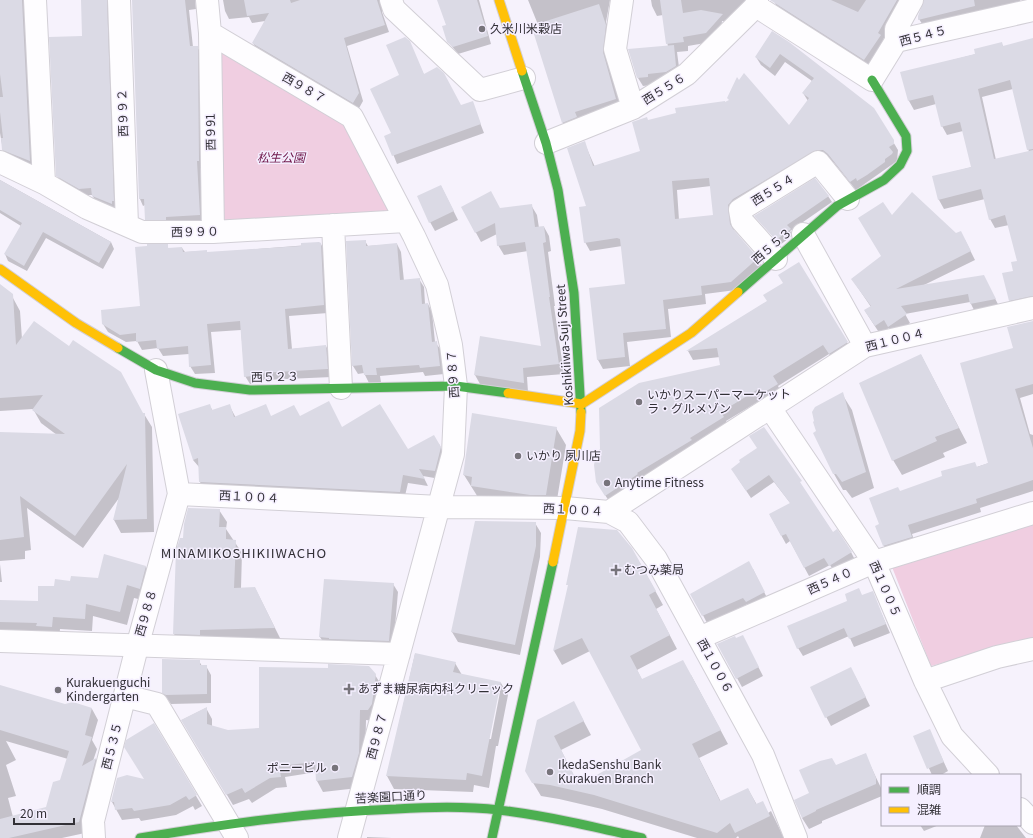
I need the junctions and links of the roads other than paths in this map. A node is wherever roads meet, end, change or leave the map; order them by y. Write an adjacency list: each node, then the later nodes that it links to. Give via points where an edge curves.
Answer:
1 (35, 0): 17 (street)
2 (119, 0): 20 (street, 西９９２)
3 (207, 0): 10 (street)
4 (391, 0): 12 (street, via 394,8 480,90)
5 (499, 0): 12 (street, Koshikiiwa-Suji Street)
6 (622, 0): 14 (street, via 615,49)
7 (912, 0): 11 (street, via 896,29)
8 (756, 3): 13 (street); 14 (street, 西５５６, via 687,74)
9 (1033, 10): 11 (street, 西５４５)
10 (210, 33): 19 (street, 西９８７, via 352,117); 22 (street, 西９91)
11 (896, 41): 13 (street, 西５４５)
12 (524, 78): 15 (street, Koshikiiwa-Suji Street)
13 (872, 80): 18 (street, 西５５３, via 906,136 908,151 900,166 884,180)
14 (633, 108): 15 (street, 西５５６)
15 (546, 143): 31 (street, Koshikiiwa-Suji Street, via 565,227 577,320)
16 (0, 162): 17 (street, 西９９０)
17 (44, 184): 20 (street, 西９９０, via 87,208)
18 (848, 199): 23 (street, 西５５３); 24 (street, 西５５４, via 818,162 740,210 742,221)
19 (406, 221): 21 (street, 西９９０); 29 (street, 西９８７, via 437,285 451,345)
20 (127, 225): 22 (street, 西９９０, via 142,232)
21 (333, 225): 22 (street, 西９９０); 30 (street)
22 (213, 232)
23 (803, 234): 24 (street, 西５５３); 27 (street)
24 (776, 259): 31 (street, 西５５３, via 691,333)
25 (0, 269): 28 (street, 西５２３, via 76,323)
26 (1033, 308): 27 (street, 西１００４)
27 (865, 346): 32 (street, 西１００４)
28 (156, 370): 30 (street, 西５２３, via 195,383 250,390); 33 (street, 西９８８)
29 (456, 386): 30 (street, 西５２３); 31 (street, 西５２３); 34 (street, 西９８７, via 453,454)
30 (341, 388)
31 (582, 404): 35 (street, Koshikiiwa-Suji Street, via 580,431)
32 (770, 408): 36 (street, 西１００４); 38 (street, 西１００５)
33 (179, 494): 34 (street, 西１００４); 41 (street, 西９８８)
34 (440, 506): 35 (street, 西１００４); 43 (street, 西９８７)
35 (565, 508): 36 (street, 西１００４); 48 (street, Koshikiiwa-Suji Street)
36 (608, 512): 39 (street, 西１００６, via 628,522 656,559)
37 (1033, 513): 38 (street, 西５４０)
38 (874, 562): 39 (street, 西５４０); 44 (street, 西１００５)
39 (699, 638): 57 (street, 西１００６, via 763,756)
40 (0, 641): 41 (street)
41 (137, 646): 43 (street, 西９８８); 45 (street, 西５３５)
42 (1033, 649): 44 (street, via 997,657)
43 (399, 654): 47 (street, 西９８７)
44 (925, 681): 46 (street, 西１００５, via 952,736)
45 (125, 696): 51 (street, via 158,704); 52 (street, 西５３５, via 93,821)
46 (987, 774)
47 (358, 810): 48 (street, 苦楽園口通り, via 444,807); 51 (street, 苦楽園口通り); 54 (street, 西９８７)
48 (498, 810): 55 (street, Koshikiiwa-Suji Street); 56 (street, 苦楽園口通り, via 562,819)
49 (1021, 810): 50 (street)
50 (1033, 823)
51 (233, 830): 53 (street, 苦楽園口通り)
52 (94, 838)
53 (140, 838)
54 (349, 838)
55 (492, 838)
56 (642, 838)
57 (796, 838)

